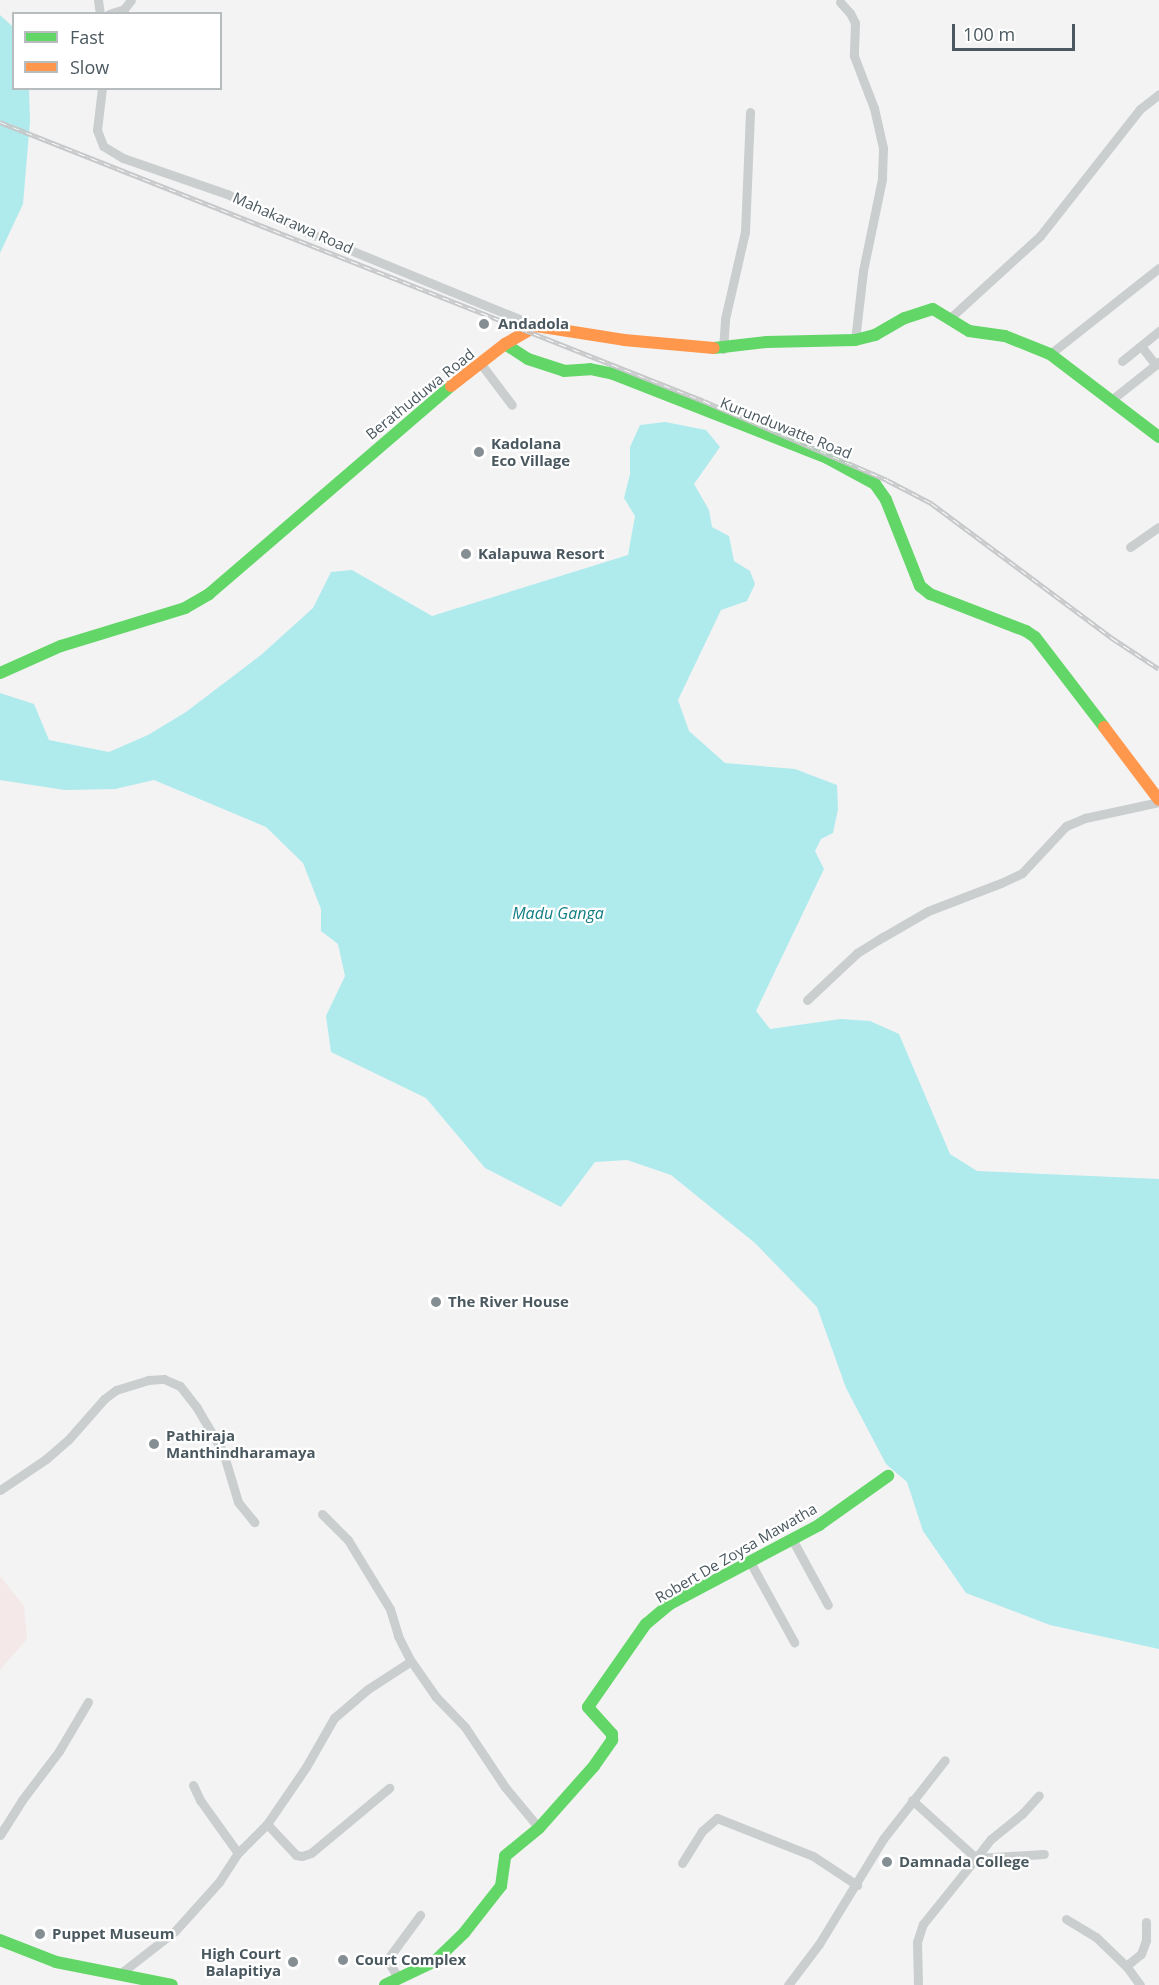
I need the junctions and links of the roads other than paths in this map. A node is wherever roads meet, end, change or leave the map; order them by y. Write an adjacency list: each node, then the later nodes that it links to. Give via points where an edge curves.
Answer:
1 (131, 0): 3 (street)
2 (840, 2): 11 (street, via 855,23 854,56 883,148 882,179 863,271)
3 (115, 12)
4 (102, 90): 9 (street, Mahakarawa Road, via 97,130 103,146 123,158 227,194)
5 (1159, 94): 8 (street, via 1140,109 1040,236)
6 (750, 112): 14 (street, via 745,231 725,319)
7 (1159, 268): 15 (street)
8 (949, 319): 11 (main road, via 933,309); 15 (main road, via 969,331 1005,336)
9 (536, 326): 12 (main road, Berathuduwa Road); 14 (main road, via 624,340)
10 (1159, 331): 13 (street)
11 (855, 340): 14 (main road, via 767,342)
12 (505, 344): 18 (main road, Berathuduwa Road); 25 (main road, Kurunduwatte Road, via 528,359 564,371 590,369 613,374 827,458 875,484 886,500 920,586 930,594 1035,638)
13 (1142, 346): 16 (street); 17 (street)
14 (723, 349)
15 (1050, 354): 19 (main road)
16 (1122, 362)
17 (1157, 363): 19 (street)
18 (481, 364): 20 (street); 24 (main road, Berathuduwa Road, via 382,443 208,594 185,608 61,646)
19 (1110, 401): 21 (main road)
20 (513, 405)
21 (1159, 437)
22 (1159, 527): 23 (street)
23 (1130, 547)
24 (0, 673)
25 (1159, 801): 26 (street, via 1084,818 1066,826 1022,873 928,911 883,937 857,953)
26 (807, 1000)
27 (888, 1476): 31 (main road, Robert De Zoysa Mawatha, via 819,1525)
28 (0, 1490): 30 (street, via 46,1459 116,1390 164,1379 180,1386 196,1408 223,1452 238,1502)
29 (322, 1514): 35 (street, via 348,1540 390,1609)
30 (254, 1522)
31 (792, 1539): 32 (main road, Robert De Zoysa Mawatha); 33 (street)
32 (749, 1560): 34 (street); 43 (main road, Robert De Zoysa Mawatha, via 670,1604 646,1624 588,1707 612,1734 612,1740)
33 (828, 1605)
34 (794, 1642)
35 (411, 1661): 42 (street, via 368,1689 334,1718); 43 (street)
36 (88, 1702): 44 (street)
37 (945, 1760): 41 (street)
38 (193, 1785): 45 (street)
39 (389, 1788): 42 (street, via 311,1853 302,1856 296,1856)
40 (1039, 1795): 47 (street)
41 (912, 1800): 47 (street); 49 (street, via 869,1860)
42 (267, 1824): 45 (street)
43 (539, 1828): 56 (main road, Robert De Zoysa Mawatha, via 505,1856 501,1886 464,1933 435,1961)
44 (0, 1835)
45 (238, 1853): 55 (street, via 219,1882 175,1931)
46 (1044, 1854): 47 (street)
47 (976, 1858): 60 (street, via 923,1924 917,1942)
48 (681, 1863): 49 (street, via 702,1831 717,1818 813,1856)
49 (857, 1885): 59 (street)
50 (420, 1915): 56 (street, via 387,1960)
51 (1066, 1919): 54 (street, via 1096,1937)
52 (1146, 1922): 54 (street, via 1146,1940 1140,1954)
53 (0, 1940): 55 (main road, via 56,1962)
54 (1126, 1966): 61 (street)
55 (121, 1973): 57 (main road)
56 (398, 1977): 58 (main road, Robert De Zoysa Mawatha)
57 (172, 1985)
58 (385, 1985)
59 (788, 1985)
60 (918, 1985)
61 (1140, 1985)

